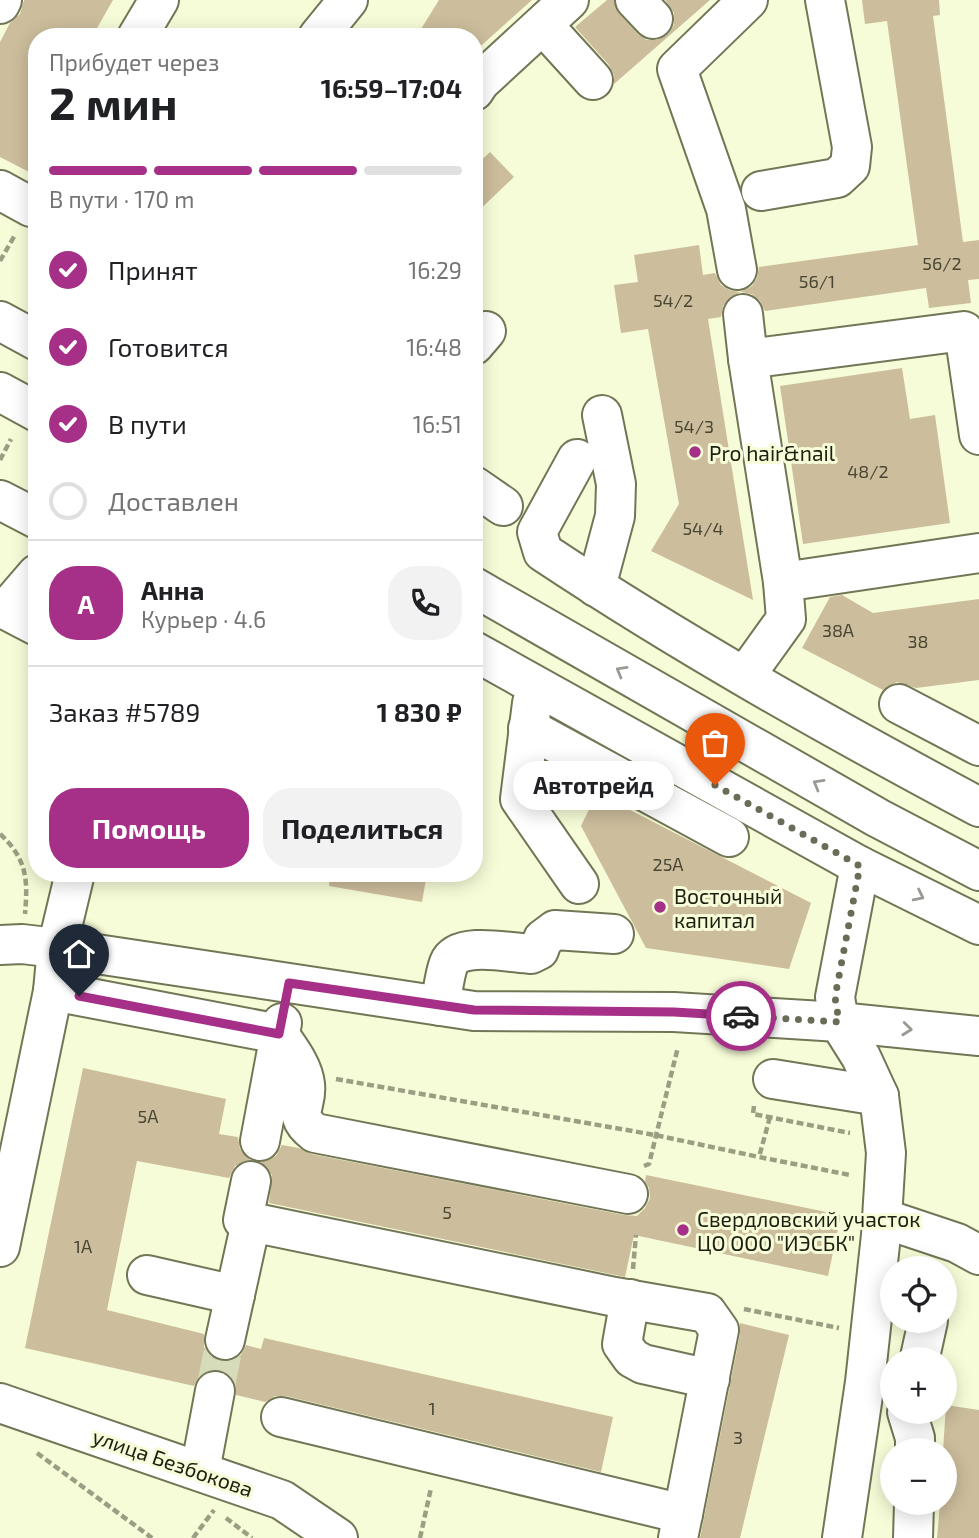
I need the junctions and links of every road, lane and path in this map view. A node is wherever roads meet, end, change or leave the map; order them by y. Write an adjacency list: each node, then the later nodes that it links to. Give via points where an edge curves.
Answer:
1 (159, 0): 6 (street)
2 (348, 0): 7 (street)
3 (748, 0): 11 (street, via 677,69 726,209)
4 (825, 0): 10 (street, via 852,147 850,166 838,178)
5 (556, 13): 8 (street); 9 (street)
6 (142, 28)
7 (325, 28)
8 (483, 79)
9 (593, 80)
10 (761, 191)
11 (737, 270)
12 (743, 314): 16 (street)
13 (0, 321): 15 (street)
14 (972, 330): 16 (street); 20 (street)
15 (28, 336)
16 (748, 359): 26 (street)
17 (0, 392): 19 (street)
18 (602, 415): 27 (street, via 616,484 615,516)
19 (24, 426): 22 (path)
20 (979, 435)
21 (577, 459): 27 (street, via 537,532 543,552)
22 (0, 460)
23 (0, 500): 24 (street)
24 (28, 514)
25 (979, 553): 26 (street)
26 (783, 582): 32 (street, via 786,619)
27 (596, 587): 32 (street)
28 (28, 591): 30 (street)
29 (483, 592): 41 (street, one-way to 29)
30 (14, 617)
31 (483, 656): 33 (street)
32 (745, 676): 37 (street)
33 (535, 684): 35 (street); 40 (street)
34 (899, 704): 36 (street)
35 (528, 728): 39 (street); 43 (street, via 520,799)
36 (979, 746)
37 (976, 799)
38 (0, 834): 45 (path, via 18,854 26,872)
39 (729, 838)
40 (860, 866): 44 (street, one-way to 44); 51 (street, via 835,997)
41 (979, 871)
42 (73, 882): 47 (street)
43 (579, 884)
44 (979, 925)
45 (12, 932): 47 (street, via 22,944)
46 (614, 934): 50 (street, via 555,930 531,954 471,949 456,953 449,961)
47 (57, 948): 48 (street); 49 (street)
48 (289, 983): 50 (street); 52 (street)
49 (53, 991): 52 (street); 67 (street)
50 (440, 1006): 51 (street)
51 (839, 1022): 53 (street, one-way to 53); 57 (street)
52 (279, 1034): 55 (street); 60 (street)
53 (979, 1036)
54 (678, 1047): 59 (path)
55 (301, 1074): 59 (path); 63 (street, via 305,1085 300,1115 315,1133)
56 (773, 1079): 57 (street)
57 (879, 1096): 65 (street, via 886,1153)
58 (770, 1117): 61 (path)
59 (655, 1135): 61 (path); 63 (path)
60 (260, 1141)
61 (759, 1157): 62 (path, via 850,1177)
62 (852, 1167)
63 (638, 1179)
64 (251, 1181): 66 (street, via 243,1220)
65 (882, 1218): 68 (street, via 957,1243); 76 (street)
66 (251, 1222): 70 (street); 71 (street)
67 (0, 1247)
68 (954, 1256)
69 (147, 1275): 70 (street)
70 (235, 1295): 74 (street)
71 (630, 1299): 75 (street, via 622,1344 632,1358); 75 (street, via 707,1313 719,1330)
72 (782, 1317): 73 (path)
73 (808, 1322)
74 (225, 1340)
75 (710, 1379): 85 (street)
76 (879, 1390): 90 (street)
77 (215, 1391): 82 (street)
78 (0, 1403): 82 (street, улица Безбокова)
79 (281, 1417): 81 (street)
80 (33, 1450): 86 (path)
81 (438, 1455): 85 (street); 89 (path)
82 (200, 1471): 88 (street, улица Безбокова, via 282,1500)
83 (215, 1509): 87 (path)
84 (913, 1515): 91 (street)
85 (681, 1526)
86 (152, 1538)
87 (193, 1538)
88 (338, 1538)
89 (420, 1538)
90 (842, 1538)
91 (912, 1538)

